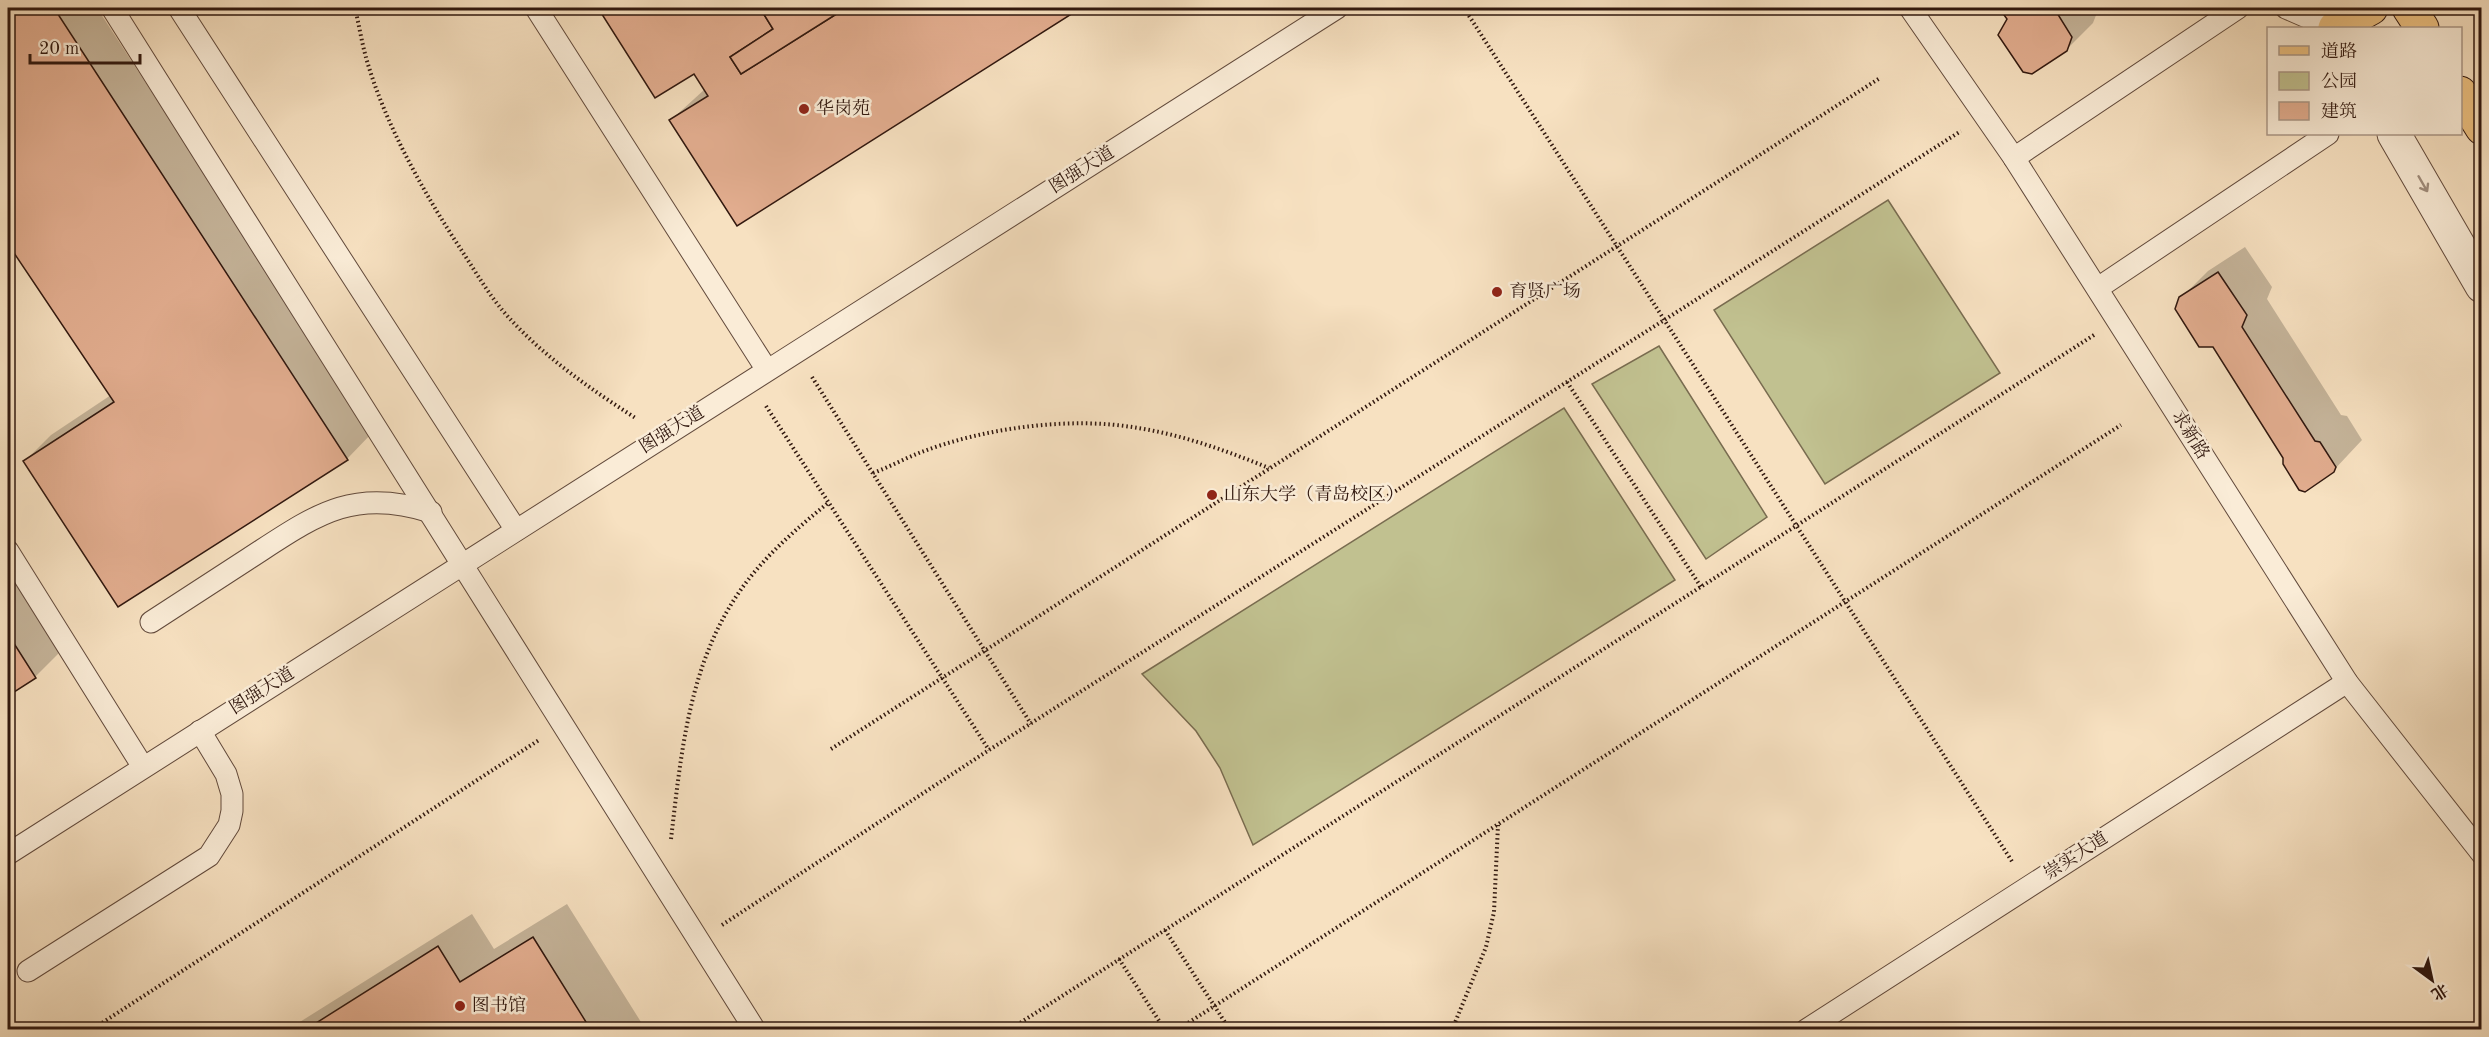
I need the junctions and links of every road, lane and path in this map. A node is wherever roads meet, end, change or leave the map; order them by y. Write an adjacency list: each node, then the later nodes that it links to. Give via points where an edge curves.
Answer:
1 (112, 8): 36 (lane)
2 (180, 8): 38 (lane)
3 (355, 8): 32 (path, via 367,61 413,169 503,311 585,386)
4 (536, 8): 28 (lane)
5 (1337, 8): 27 (lane, 图强大道)
6 (1464, 8): 22 (path)
7 (1910, 8): 17 (lane, 求新路)
8 (2238, 8): 21 (lane)
9 (2286, 8): 12 (lane)
10 (2371, 8): 13 (main road)
11 (2409, 8): 14 (main road)
12 (2332, 27)
13 (2336, 27)
14 (2421, 27)
15 (1880, 78): 22 (path)
16 (2462, 96): 18 (main road)
17 (1984, 116): 21 (lane, 求新路); 25 (path)
18 (2481, 128)
19 (2327, 135): 24 (lane)
20 (2395, 135): 23 (street, one-way to 23)
21 (2014, 158): 24 (lane, 求新路)
22 (1617, 245): 25 (path); 33 (path)
23 (2481, 286)
24 (2098, 288): 26 (lane, 求新路)
25 (1665, 320): 30 (path); 37 (path)
26 (2117, 320): 37 (path); 46 (lane, 求新路)
27 (795, 352): 28 (lane, 图强大道); 34 (path)
28 (767, 370): 29 (lane, 图强大道)
29 (750, 381): 32 (lane, 图强大道); 35 (path)
30 (1567, 382): 41 (path); 48 (path)
31 (2121, 425): 42 (path)
32 (663, 436): 38 (lane, 图强大道)
33 (1269, 468): 34 (path, via 1181,438 1098,423 1014,429 965,439 920,452); 44 (path)
34 (873, 473): 44 (path)
35 (828, 502): 45 (path); 54 (path, via 752,576 713,637 690,707 677,773)
36 (431, 512): 40 (lane); 43 (lane, via 407,504 372,502 313,517)
37 (1797, 525): 41 (path); 42 (path)
38 (516, 530): 40 (lane, 图强大道)
39 (8, 552): 52 (lane)
40 (464, 563): 47 (lane); 49 (lane, 图强大道)
41 (1701, 587): 58 (path)
42 (1846, 602): 53 (path); 57 (path)
43 (151, 622)
44 (985, 650): 45 (path); 48 (path)
45 (942, 677): 50 (path); 51 (path)
46 (2347, 682): 56 (lane, 求新路); 57 (lane, 崇实大道)
47 (564, 723): 59 (lane); 63 (path)
48 (1032, 724): 51 (path)
49 (200, 730): 52 (lane, 图强大道); 61 (lane, via 226,774 232,794 229,825 209,856)
50 (831, 749)
51 (989, 750): 59 (path)
52 (143, 767): 55 (lane, 图强大道)
53 (1498, 824): 62 (path); 69 (path, via 1494,912 1486,947)
54 (671, 841)
55 (8, 854)
56 (2481, 854)
57 (2028, 887): 70 (lane, 崇实大道)
58 (1165, 930): 60 (path); 62 (path)
59 (699, 939): 64 (lane)
60 (1119, 959): 65 (path); 66 (path)
61 (28, 971)
62 (1214, 1006): 67 (path); 68 (path)
63 (91, 1029)
64 (756, 1029)
65 (1009, 1029)
66 (1165, 1029)
67 (1177, 1029)
68 (1230, 1029)
69 (1452, 1029)
70 (1806, 1029)

